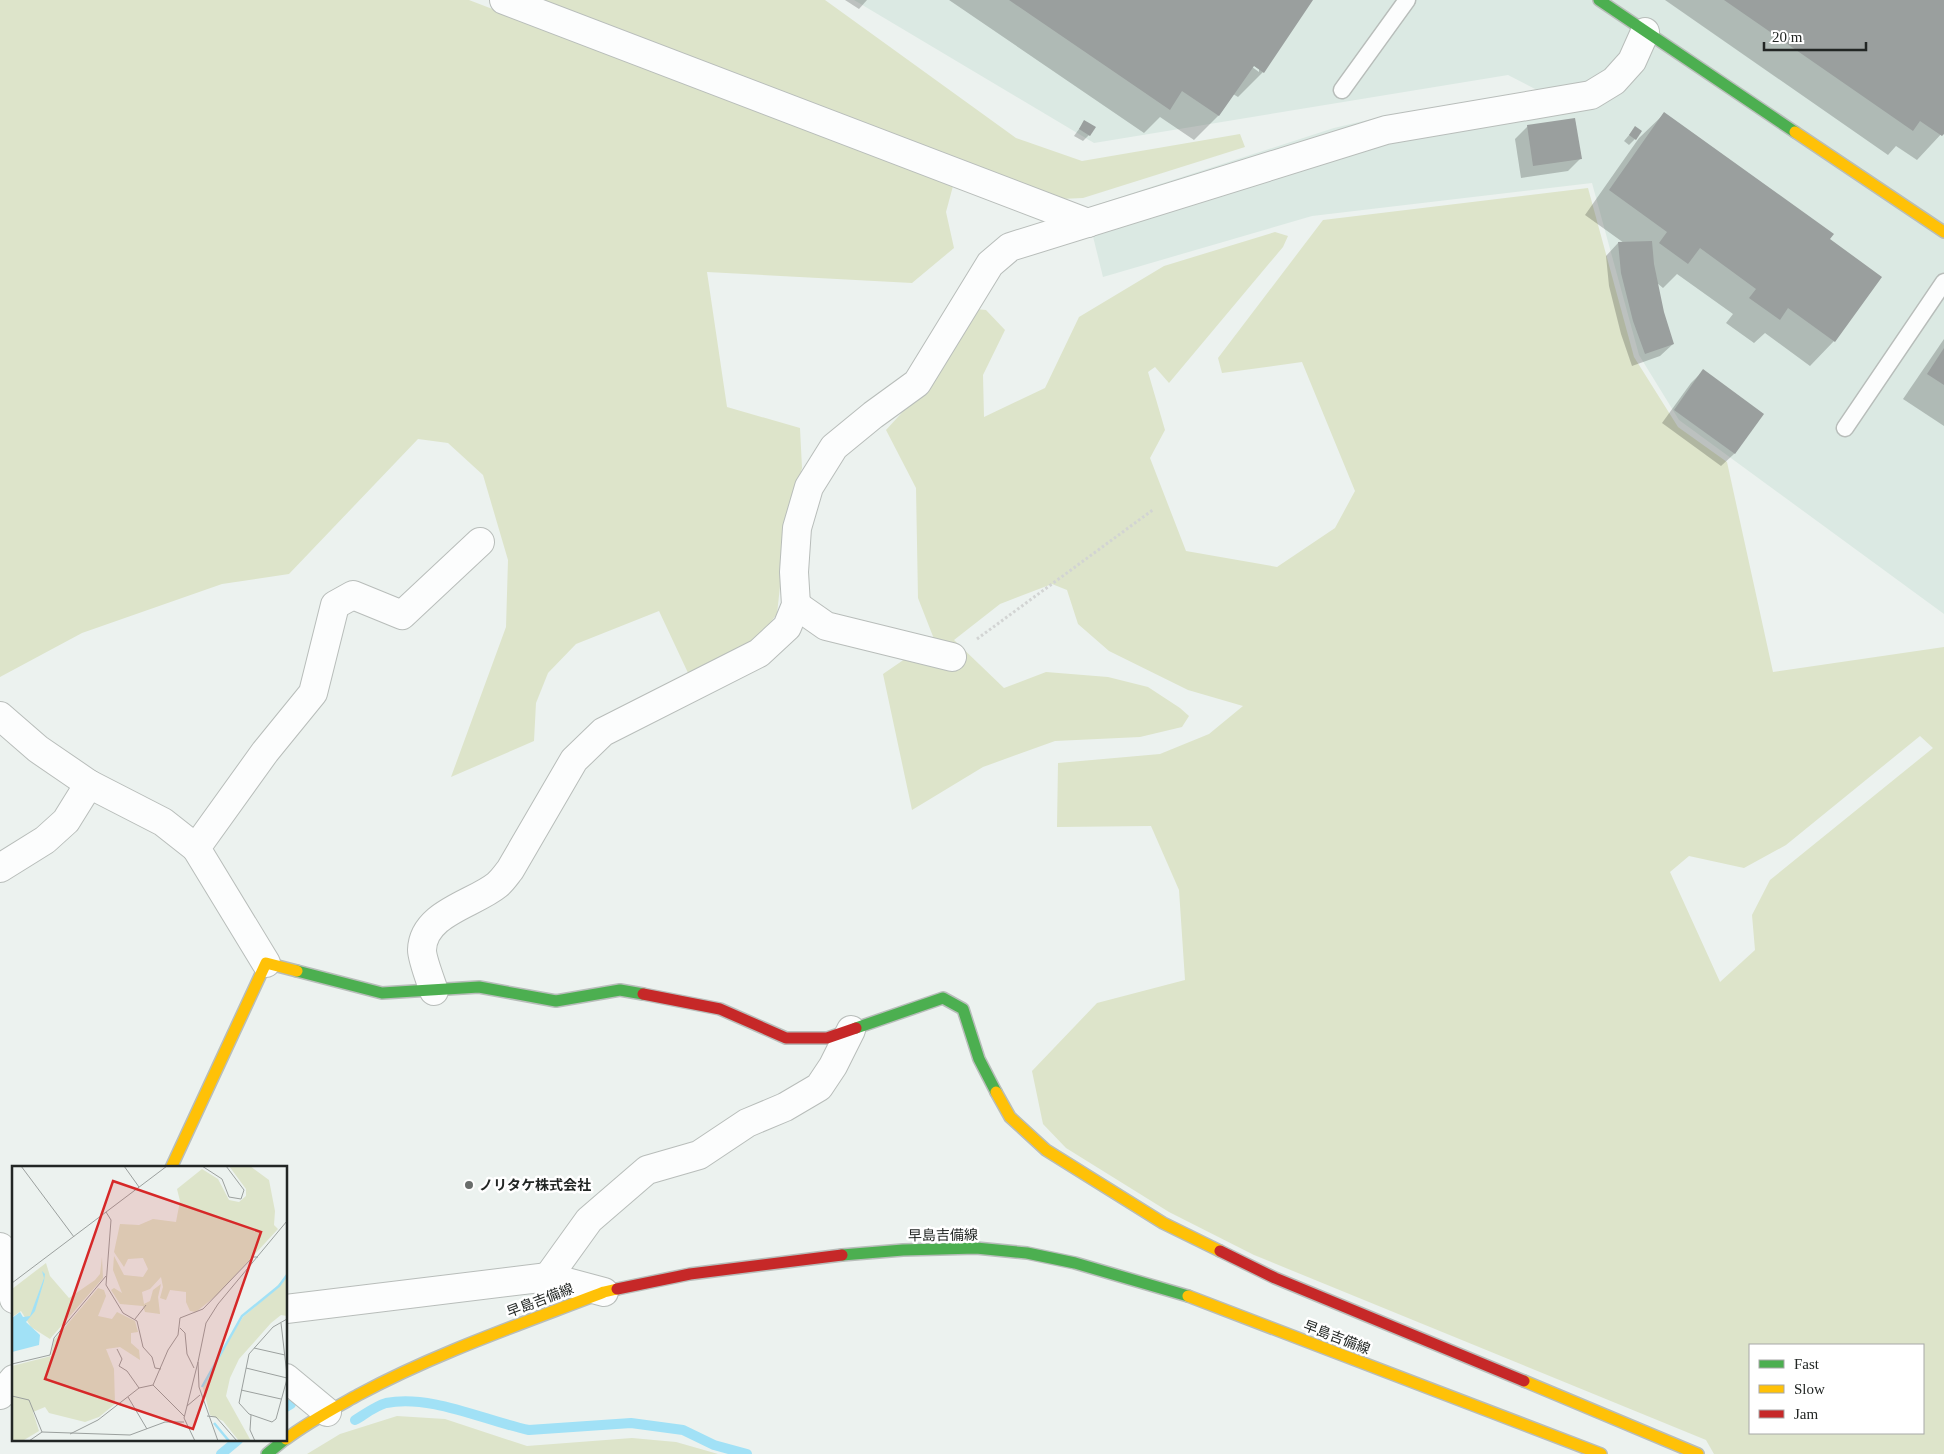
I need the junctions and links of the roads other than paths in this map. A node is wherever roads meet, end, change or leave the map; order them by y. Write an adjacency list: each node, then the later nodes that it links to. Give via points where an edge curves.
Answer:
1 (504, 0): 6 (street)
2 (1407, 0): 5 (lane)
3 (1599, 0): 4 (street)
4 (1645, 32): 6 (street, via 1632,61 1614,81 1591,95 1386,130); 7 (street)
5 (1342, 90)
6 (1088, 224): 11 (street, via 1010,247 990,264 917,382 834,447 809,487 797,528)
7 (1944, 232)
8 (1944, 282): 9 (lane)
9 (1845, 428)
10 (480, 542): 15 (street, via 402,615 353,595 335,605 313,693 265,752)
11 (796, 605): 12 (street, via 826,626); 18 (street, via 787,628 759,653 603,732 574,760 510,870 497,884 445,914 428,930 422,950)
12 (952, 657)
13 (0, 716): 14 (street, via 38,749)
14 (89, 784): 15 (street, via 163,822); 16 (street, via 66,821 45,840)
15 (196, 848): 17 (street)
16 (0, 868)
17 (266, 963): 18 (street, via 382,994); 20 (street)
18 (434, 991): 19 (street, via 479,987 556,1001 620,990 720,1009 786,1038 827,1038)
19 (851, 1030): 22 (street, via 819,1087 784,1108 746,1123 699,1155 646,1170 589,1220); 34 (street, via 943,998 963,1010 978,1059 1010,1117 1046,1150 1163,1223 1275,1278)
20 (172, 1166)
21 (0, 1247): 23 (street)
22 (548, 1277): 24 (street); 25 (street)
23 (12, 1292)
24 (604, 1292): 29 (street, 早島吉備線, via 461,1346 396,1375); 33 (street, 早島吉備線, via 690,1274 817,1257 976,1248 1027,1253 1177,1292)
25 (288, 1309)
26 (288, 1380): 29 (street)
27 (12, 1381): 28 (street)
28 (0, 1395)
29 (327, 1412): 30 (street, 早島吉備線)
30 (288, 1438)
31 (282, 1442): 32 (street, 早島吉備線)
32 (267, 1454)
33 (1601, 1454)
34 (1698, 1454)

